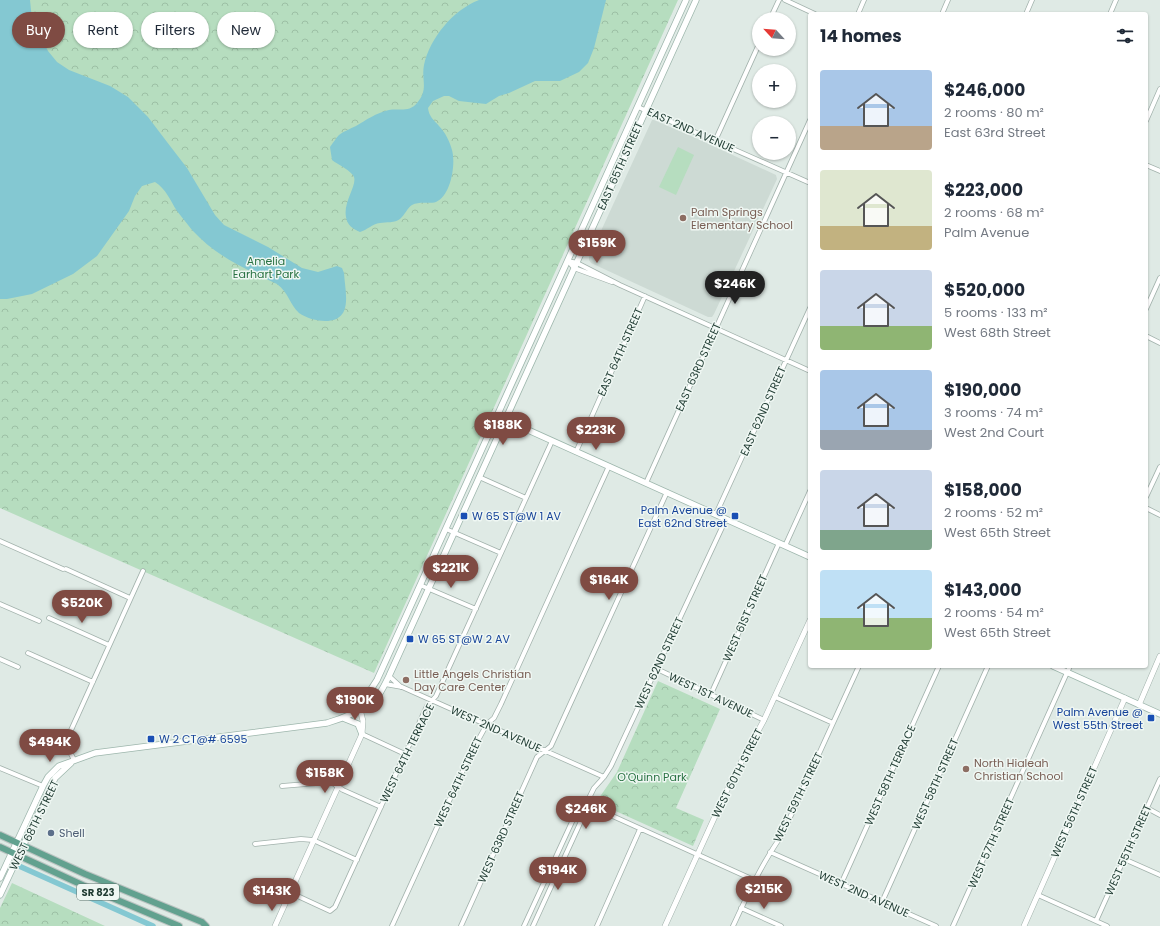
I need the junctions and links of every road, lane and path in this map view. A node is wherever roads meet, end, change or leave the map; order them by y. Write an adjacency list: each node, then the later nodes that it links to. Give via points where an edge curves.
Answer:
1 (686, 0): 17 (main road, EAST 65TH STREET)
2 (696, 0): 18 (main road, EAST 65TH STREET)
3 (779, 0): 9 (street)
4 (784, 0): 10 (street)
5 (864, 0): 11 (street)
6 (948, 0): 12 (street)
7 (1032, 0): 13 (street)
8 (1116, 0): 14 (street)
9 (773, 12)
10 (811, 12)
11 (859, 12)
12 (943, 12)
13 (1027, 12)
14 (1111, 12)
15 (754, 56): 21 (street)
16 (1160, 89): 19 (street)
17 (638, 107): 18 (street, EAST 2ND AVENUE); 26 (main road, EAST 65TH STREET)
18 (646, 110): 21 (street, EAST 2ND AVENUE); 27 (main road, EAST 65TH STREET)
19 (1148, 116)
20 (808, 124): 24 (street, EAST 63RD STREET)
21 (715, 141): 24 (street, EAST 2ND AVENUE)
22 (1148, 166): 23 (street)
23 (1160, 171)
24 (786, 172): 25 (street, EAST 2ND AVENUE); 32 (street, EAST 63RD STREET)
25 (808, 182)
26 (568, 261): 27 (street); 37 (main road, EAST 65TH STREET)
27 (576, 265): 29 (street); 38 (main road, EAST 65TH STREET)
28 (1160, 278): 30 (street)
29 (645, 296): 32 (street); 40 (street, EAST 64TH STREET)
30 (1148, 305)
31 (808, 312): 35 (street, EAST 62ND STREET)
32 (716, 328): 35 (street); 44 (street, EAST 63RD STREET)
33 (1148, 337): 34 (street)
34 (1160, 343)
35 (786, 360): 36 (street); 50 (street, EAST 62ND STREET)
36 (808, 370)
37 (497, 416): 38 (main road); 53 (main road, EAST 65TH STREET)
38 (505, 420): 39 (main road); 43 (main road, EAST 65TH STREET)
39 (552, 441): 40 (main road); 48 (street, WEST 64TH TERRACE)
40 (576, 452): 41 (main road)
41 (609, 466): 44 (main road); 95 (street, WEST 64TH STREET, via 501,704 494,718)
42 (1160, 467): 46 (street)
43 (479, 477): 48 (street); 54 (main road, EAST 65TH STREET)
44 (646, 483): 45 (main road)
45 (667, 492): 50 (main road); 97 (street, WEST 2ND AVENUE, via 551,746)
46 (1148, 493)
47 (808, 495): 57 (street)
48 (526, 498): 58 (street, WEST 64TH TERRACE)
49 (1148, 509): 51 (street)
50 (716, 514): 52 (main road)
51 (1160, 515)
52 (726, 519): 56 (main road); 79 (street, WEST 62ND STREET)
53 (446, 529): 54 (street); 61 (main road, EAST 65TH STREET)
54 (454, 533): 58 (street); 62 (main road, EAST 65TH STREET)
55 (0, 541): 63 (street)
56 (779, 543): 57 (main road); 85 (street, WEST 61ST STREET)
57 (785, 546): 59 (main road)
58 (501, 553): 65 (street, WEST 64TH TERRACE)
59 (808, 556)
60 (143, 571): 63 (street)
61 (420, 585): 62 (street); 90 (main road, EAST 65TH STREET, via 377,680)
62 (428, 588): 65 (street); 81 (main road, EAST 65TH STREET)
63 (130, 598): 69 (street)
64 (0, 604): 67 (street)
65 (476, 609): 88 (street, WEST 64TH TERRACE, via 436,696)
66 (49, 618): 69 (street)
67 (38, 621)
68 (808, 624): 86 (street, WEST 60TH STREET)
69 (109, 645): 82 (street)
70 (28, 653): 82 (street)
71 (1160, 656): 89 (street)
72 (0, 659): 73 (street)
73 (18, 667)
74 (857, 668): 94 (street, WEST 59TH STREET)
75 (938, 668): 124 (street, WEST 58TH TERRACE)
76 (987, 668): 128 (street, WEST 58TH STREET)
77 (1058, 668): 80 (main road)
78 (1069, 668): 80 (street, WEST 57TH STREET)
79 (657, 669): 85 (street, WEST 1ST AVENUE); 101 (street, WEST 62ND STREET)
80 (1067, 672): 87 (main road); 143 (street, WEST 57TH STREET)
81 (389, 676): 83 (main road, EAST 65TH STREET); 84 (street, WEST 2ND AVENUE)
82 (93, 682): 99 (street, via 67,739 67,746)
83 (385, 684): 84 (street, WEST 2ND AVENUE); 90 (main road, EAST 65TH STREET, via 373,701)
84 (402, 687): 88 (street, WEST 2ND AVENUE)
85 (711, 694): 93 (street, WEST 1ST AVENUE)
86 (775, 697): 93 (street, WEST 60TH STREET); 94 (street)
87 (1125, 698): 89 (main road); 127 (street, WEST 56TH STREET)
88 (431, 700): 95 (street, WEST 2ND AVENUE); 98 (street, WEST 64TH TERRACE)
89 (1139, 704): 91 (main road)
90 (360, 709): 92 (main road, EAST 65TH STREET); 96 (street, via 364,721)
91 (1160, 714)
92 (343, 718): 96 (main road, via 358,724); 99 (main road, EAST 65TH STREET, via 327,723 95,753)
93 (764, 720): 117 (street, WEST 60TH STREET, via 732,779)
94 (833, 723): 116 (street, WEST 59TH STREET, via 782,835)
95 (487, 724): 97 (street, WEST 2ND AVENUE); 134 (street, WEST 64TH STREET, via 471,753)
96 (362, 734): 98 (street); 105 (street)
97 (546, 750): 101 (street, WEST 2ND AVENUE); 135 (street, WEST 63RD STREET, via 537,757)
98 (405, 754): 107 (street, WEST 64TH TERRACE)
99 (74, 760): 103 (main road, WEST 68TH STREET, via 59,766); 114 (main road, WEST 68TH STREET, via 55,778)
100 (0, 768): 103 (street)
101 (604, 777): 106 (street, WEST 62ND STREET, via 594,788)
102 (1160, 779): 108 (street, WEST 55TH STREET)
103 (43, 786): 114 (main road, WEST 68TH STREET)
104 (282, 786): 105 (street, via 331,782)
105 (338, 786): 107 (street); 112 (street)
106 (586, 804): 110 (street); 136 (street, WEST 62ND STREET, via 577,811); 137 (street, WEST 62ND STREET, via 582,820)
107 (381, 807): 120 (street, WEST 64TH TERRACE)
108 (1147, 808): 109 (street); 119 (street, WEST 55TH STREET)
109 (1160, 815)
110 (640, 829): 117 (street); 138 (street)
111 (0, 835): 114 (main road, SR 823)
112 (313, 840): 113 (street); 120 (street); 125 (street)
113 (255, 844)
114 (20, 845): 118 (main road, WEST 68TH STREET); 132 (main road, SR 823, via 202,922)
115 (0, 847): 118 (main road, SR 823)
116 (770, 852): 123 (street, WEST 59TH STREET); 124 (street, WEST 2ND AVENUE)
117 (697, 854): 123 (street); 139 (street, WEST 60TH STREET)
118 (16, 855): 122 (main road, WEST 68TH STREET); 126 (main road, WEST 68TH STREET); 131 (main road, SR 823, via 91,890)
119 (1124, 859): 121 (street); 130 (street, WEST 55TH STREET)
120 (357, 860): 125 (street, WEST 64TH TERRACE, via 335,907 330,911)
121 (1160, 875)
122 (0, 878)
123 (754, 880): 129 (street, WEST 59TH STREET)
124 (841, 884): 128 (street, WEST 2ND AVENUE)
125 (289, 892): 133 (street)
126 (0, 895)
127 (1038, 895): 130 (street); 144 (street, WEST 56TH STREET)
128 (882, 902): 142 (street, WEST 2ND AVENUE)
129 (741, 908): 140 (street, WEST 59TH STREET); 141 (street)
130 (1096, 921): 145 (street)
131 (179, 926)
132 (206, 926)
133 (275, 926)
134 (392, 926)
135 (461, 926)
136 (524, 926)
137 (533, 926)
138 (597, 926)
139 (665, 926)
140 (733, 926)
141 (781, 926)
142 (936, 926)
143 (953, 926)
144 (1024, 926)
145 (1107, 926)

